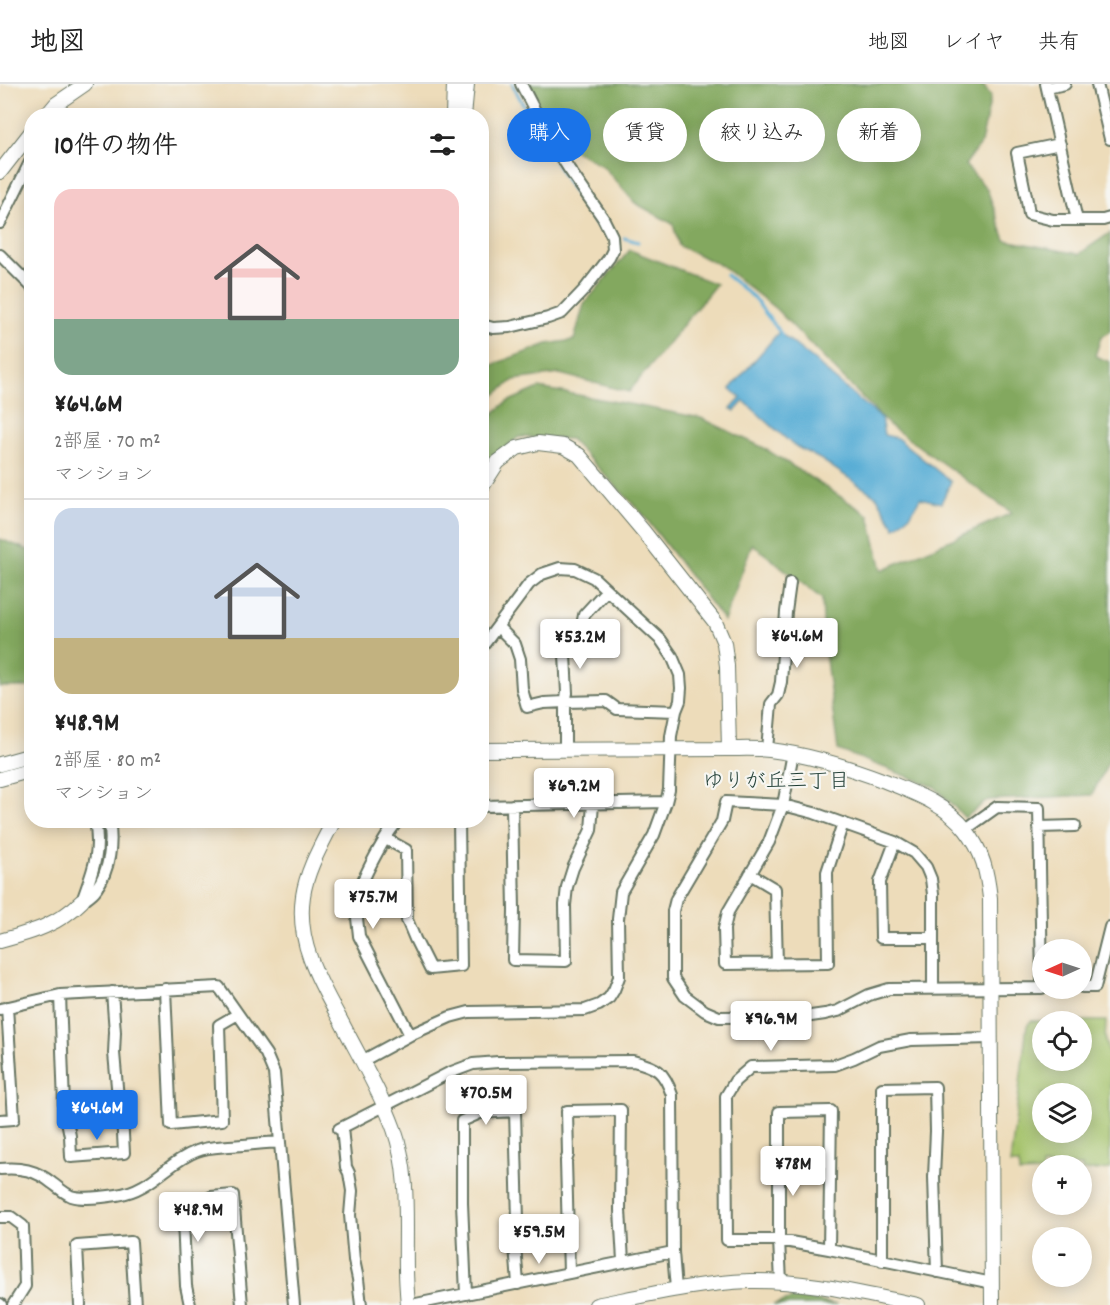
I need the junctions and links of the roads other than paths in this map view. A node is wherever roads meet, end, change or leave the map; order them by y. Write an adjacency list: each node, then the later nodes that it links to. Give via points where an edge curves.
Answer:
1 (85, 84): 8 (street)
2 (454, 84): 9 (street)
3 (467, 84): 10 (street)
4 (521, 84): 21 (street, via 569,169 603,218 612,236 613,250 562,313 510,327)
5 (1065, 84): 7 (street)
6 (1097, 84): 11 (street)
7 (1047, 86): 13 (street)
8 (53, 108)
9 (453, 108)
10 (465, 108)
11 (1110, 140)
12 (24, 141): 14 (street)
13 (1060, 144): 17 (street); 17 (street, via 1017,153 1029,214)
14 (0, 172)
15 (24, 174): 18 (street)
16 (1110, 218): 17 (street)
17 (1077, 220)
18 (0, 223)
19 (0, 255): 20 (street)
20 (24, 279)
21 (489, 327)
22 (489, 476): 30 (street, via 498,462 517,448 538,443 563,446 595,471 715,622 724,643 727,666)
23 (790, 583): 31 (street, via 782,682 771,704)
24 (606, 591): 25 (street, via 594,578 576,569 560,568 530,584); 27 (street, via 584,615 580,630 568,646); 28 (street, via 661,640 672,656 681,688)
25 (498, 627): 26 (street); 27 (street, via 514,644 520,659 527,707)
26 (489, 638)
27 (565, 702): 28 (street, via 606,701 617,709); 33 (street)
28 (676, 711): 29 (street)
29 (671, 749): 30 (street); 33 (street); 39 (street)
30 (729, 749): 31 (street)
31 (767, 749): 34 (street)
32 (489, 750): 33 (street)
33 (565, 750)
34 (793, 753): 42 (street); 52 (street, via 916,793 941,806)
35 (24, 757): 36 (street)
36 (0, 764)
37 (24, 772): 38 (street)
38 (0, 779)
39 (666, 802): 40 (street); 71 (street, via 654,835 621,892 619,977 609,998 585,1010 469,1012)
40 (593, 804): 41 (street); 41 (street, via 591,830 567,887 566,960 513,960)
41 (512, 805): 43 (street)
42 (783, 805): 44 (street); 55 (street, via 769,842); 66 (street, via 726,802 722,821 676,898 674,978 685,996 719,1017 811,1016 838,1011 889,989)
43 (489, 806)
44 (843, 823): 54 (street); 61 (street, via 827,872 828,963)
45 (1074, 826): 46 (street)
46 (1039, 827): 52 (street, via 1039,808 997,807); 59 (street)
47 (96, 828): 56 (street, via 98,852)
48 (110, 828): 56 (street, via 104,876 95,891)
49 (330, 828): 73 (street, via 305,883 302,925 317,978)
50 (392, 828): 53 (street)
51 (459, 828): 53 (street, via 461,966 430,969 407,920 406,850)
52 (966, 829): 63 (street, via 987,869)
53 (386, 839): 71 (street, via 357,899 359,936)
54 (895, 842): 58 (street, via 914,853 931,879); 58 (street, via 880,882 881,938)
55 (750, 874): 61 (street, via 775,889); 61 (street, via 728,912 724,929 725,964)
56 (82, 901): 60 (street, via 54,923)
57 (1110, 927): 62 (street)
58 (933, 938): 66 (street)
59 (1041, 939)
60 (0, 940)
61 (777, 964)
62 (1092, 987)
63 (991, 988): 64 (street); 66 (street); 72 (street)
64 (1032, 988)
65 (165, 989): 67 (street); 70 (street, via 219,987); 70 (street, via 171,1125 222,1120 219,1025)
66 (933, 989)
67 (112, 992): 68 (street); 68 (street, via 124,1153 71,1157 64,1105)
68 (60, 995): 69 (street)
69 (4, 1008): 75 (street, via 14,1119)
70 (238, 1014): 76 (street, via 266,1054 274,1073)
71 (410, 1035): 73 (street)
72 (991, 1038): 79 (street, via 911,1040 879,1046 835,1065 752,1067 735,1081 726,1096 727,1240); 87 (street)
73 (362, 1060): 74 (street)
74 (384, 1106): 81 (street, via 473,1064 633,1061 652,1065 667,1080 672,1095); 97 (street, via 341,1128 352,1191 350,1215); 98 (street, via 394,1129 405,1179)
75 (0, 1120)
76 (279, 1142): 77 (street, via 197,1151 136,1191 118,1195 72,1196 31,1170); 96 (street)
77 (0, 1169)
78 (0, 1218): 91 (street, via 11,1217 22,1226 25,1286)
79 (779, 1240): 80 (street); 80 (street, via 779,1112 831,1111); 86 (street)
80 (829, 1249): 83 (street)
81 (673, 1252): 82 (street); 89 (street)
82 (623, 1261): 85 (street); 85 (street, via 621,1110 567,1111)
83 (882, 1261): 84 (street); 84 (street, via 882,1088 935,1088)
84 (937, 1272): 87 (street)
85 (569, 1274): 88 (street)
86 (781, 1282): 89 (street, via 750,1281); 100 (street)
87 (992, 1283): 101 (street)
88 (518, 1284): 90 (street); 90 (street, via 515,1111 480,1113 462,1120)
89 (676, 1289): 99 (street)
90 (466, 1294): 98 (street)
91 (13, 1305)
92 (80, 1305): 93 (street, via 77,1246 131,1242)
93 (135, 1305)
94 (190, 1305): 95 (street, via 183,1220 211,1197 233,1195)
95 (242, 1305)
96 (294, 1305)
97 (361, 1305)
98 (409, 1305)
99 (596, 1305)
100 (918, 1305)
101 (992, 1305)

